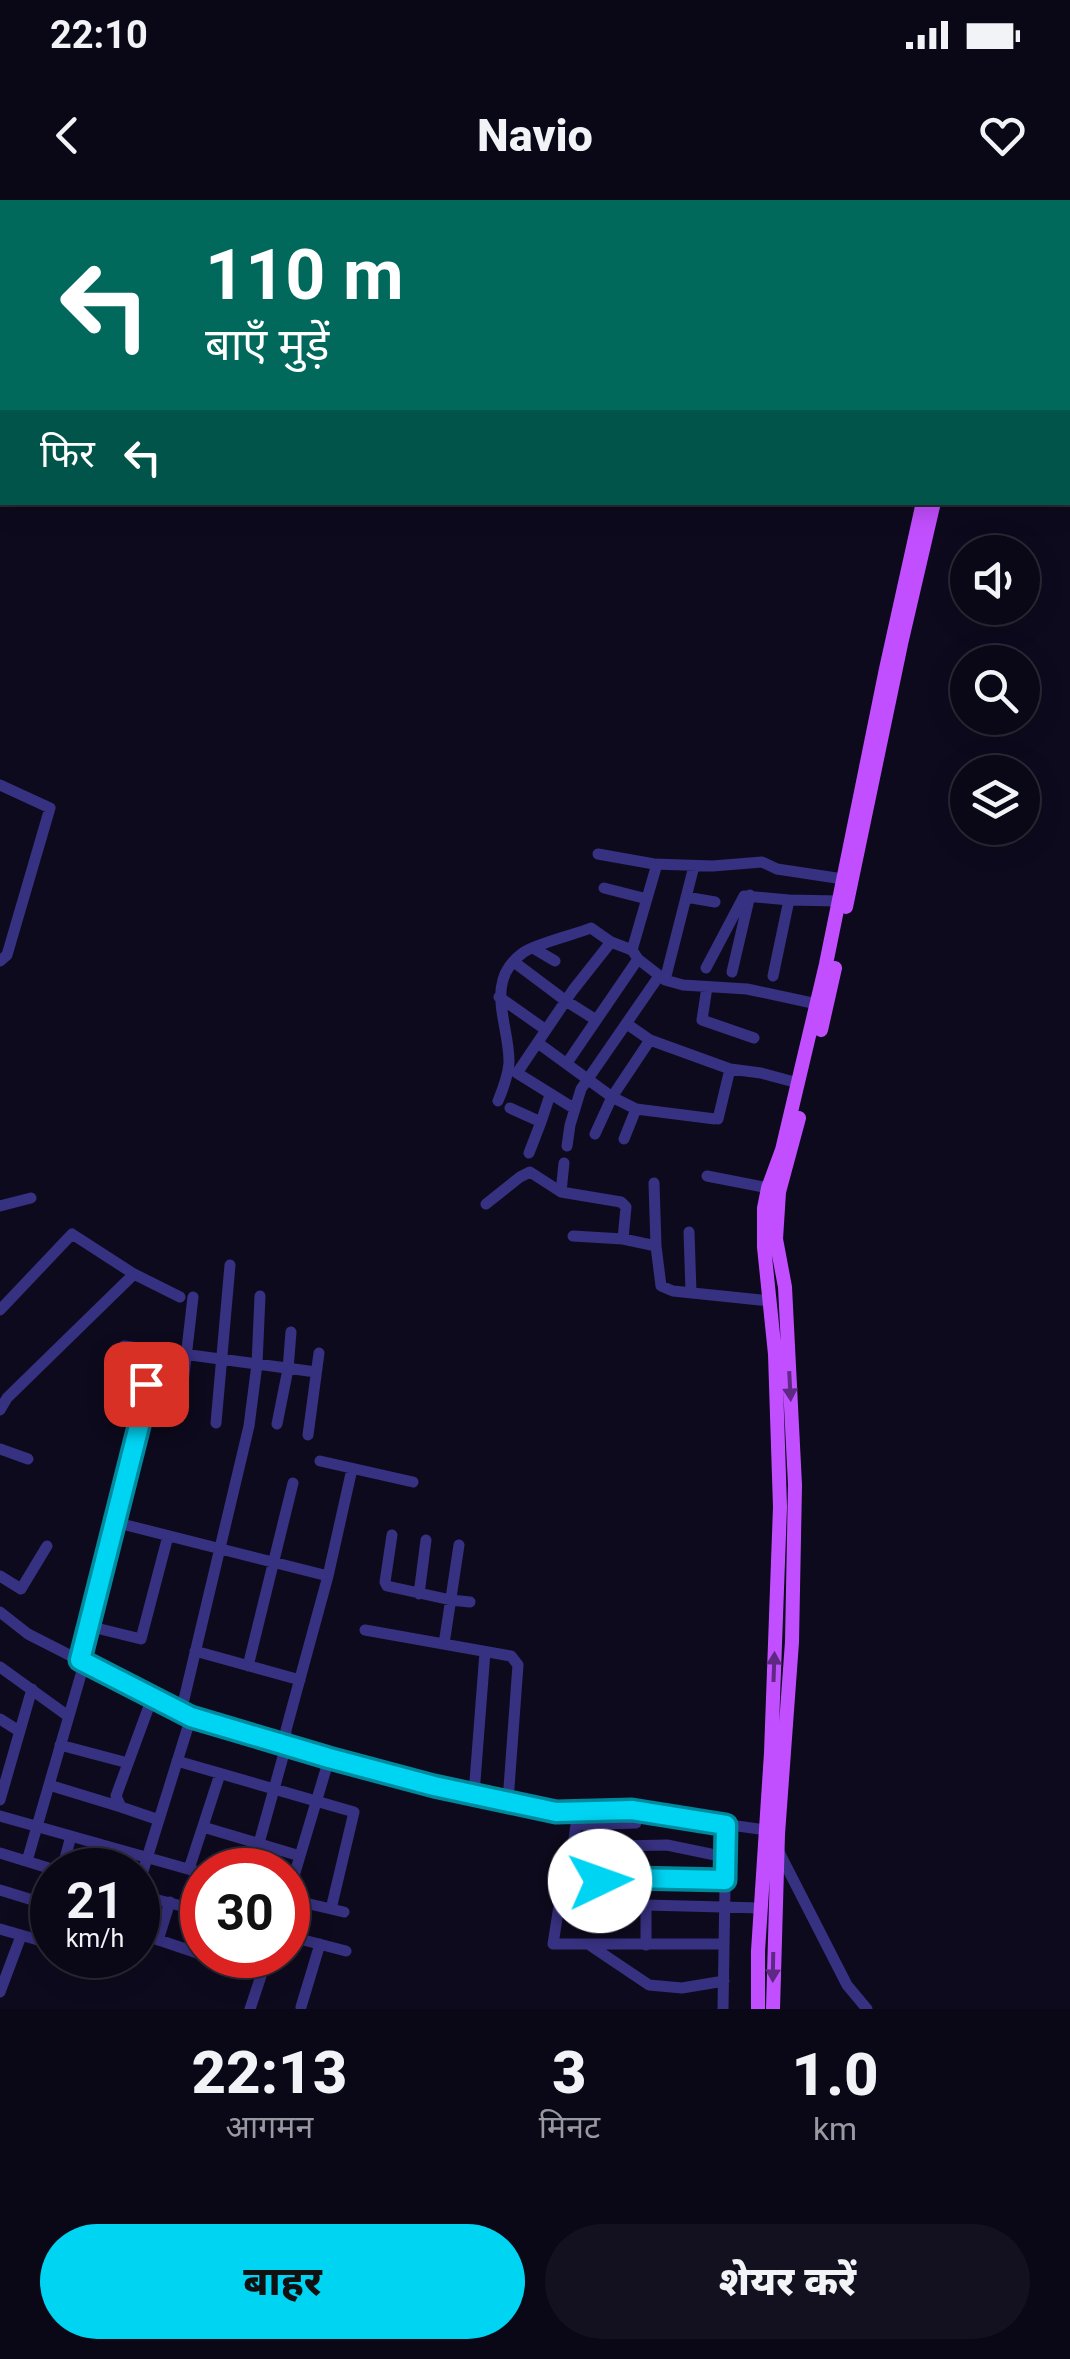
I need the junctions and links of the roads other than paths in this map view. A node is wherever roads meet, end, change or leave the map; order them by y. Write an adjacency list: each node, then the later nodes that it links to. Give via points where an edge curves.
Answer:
1 (922, 505): 7 (main road)
2 (933, 505): 35 (main road, via 828,1004)
3 (0, 785): 18 (street, via 50,808)
4 (598, 854): 5 (street)
5 (658, 864): 6 (street); 11 (street)
6 (694, 866): 7 (street, via 762,862); 10 (street)
7 (843, 879): 13 (main road)
8 (604, 888): 11 (street)
9 (750, 895): 12 (street); 21 (street); 22 (street)
10 (686, 897): 14 (street); 24 (street)
11 (647, 899): 17 (street)
12 (788, 900): 13 (street); 23 (street)
13 (839, 900): 28 (main road)
14 (715, 902)
15 (610, 942): 16 (street, via 591,928); 17 (street); 27 (street)
16 (533, 948): 19 (street); 20 (street)
17 (635, 954): 24 (street); 29 (street)
18 (0, 961)
19 (555, 961)
20 (514, 962): 26 (street); 27 (street)
21 (706, 968)
22 (732, 972)
23 (773, 976)
24 (662, 978): 25 (street); 30 (street)
25 (708, 987): 28 (street, via 748,988); 32 (street, via 702,1020)
26 (499, 998): 31 (street); 44 (street, via 509,1062 504,1104)
27 (566, 1001): 29 (street); 31 (street)
28 (817, 1004): 35 (main road)
29 (596, 1020): 36 (street)
30 (627, 1024): 33 (street); 38 (street)
31 (546, 1030): 34 (street)
32 (754, 1038)
33 (650, 1040): 37 (street); 41 (street)
34 (538, 1042): 36 (street); 40 (street, via 518,1073)
35 (809, 1057): 39 (main road); 132 (main road, one-way to 132, via 779,1192 776,1240 785,1286 795,1485 792,1642)
36 (567, 1062): 38 (street)
37 (730, 1069): 39 (street); 42 (street, via 716,1119)
38 (589, 1078): 41 (street); 43 (street)
39 (798, 1083): 52 (main road)
40 (550, 1095): 43 (street); 44 (street)
41 (612, 1097): 42 (street); 45 (street)
42 (636, 1109): 46 (street)
43 (575, 1110): 47 (street)
44 (541, 1122): 48 (street)
45 (595, 1134)
46 (624, 1139)
47 (567, 1146)
48 (529, 1153)
49 (564, 1163): 53 (street)
50 (707, 1176): 52 (street)
51 (654, 1183): 60 (street)
52 (768, 1188): 67 (main road, via 763,1221)
53 (560, 1192): 55 (street, via 530,1172); 59 (street, via 620,1202 626,1207)
54 (31, 1198): 56 (street)
55 (486, 1204)
56 (0, 1206)
57 (689, 1232): 63 (street)
58 (573, 1236): 59 (street)
59 (623, 1239): 60 (street)
60 (656, 1246): 63 (street, via 661,1286)
61 (230, 1265): 74 (street)
62 (134, 1274): 65 (street); 68 (street, via 72,1234); 78 (street)
63 (692, 1292): 67 (street)
64 (260, 1296): 75 (street)
65 (180, 1297)
66 (194, 1297): 73 (street)
67 (770, 1301): 132 (main road, one-way to 67, via 780,1507)
68 (0, 1310)
69 (291, 1332): 76 (street)
70 (124, 1346): 71 (street)
71 (151, 1350): 73 (street); 89 (street)
72 (318, 1353): 77 (street)
73 (186, 1354): 74 (street); 79 (street)
74 (222, 1360): 75 (street); 80 (street)
75 (257, 1364): 76 (street); 95 (street)
76 (288, 1368): 77 (street); 81 (street)
77 (316, 1372): 82 (street)
78 (0, 1410)
79 (179, 1418)
80 (216, 1423)
81 (277, 1424)
82 (308, 1435)
83 (0, 1449): 84 (street)
84 (28, 1459)
85 (320, 1462): 86 (street)
86 (352, 1468): 88 (street); 98 (street)
87 (292, 1482): 96 (street)
88 (413, 1482)
89 (114, 1522): 91 (street); 103 (street)
90 (392, 1535): 99 (street, via 385,1582)
91 (168, 1536): 95 (street); 103 (street, via 141,1639)
92 (426, 1540): 99 (street)
93 (459, 1545): 100 (street)
94 (47, 1546): 97 (street, via 21,1589)
95 (220, 1549): 96 (street); 106 (street)
96 (274, 1562): 98 (street); 109 (street)
97 (0, 1576)
98 (328, 1576): 111 (street)
99 (419, 1594): 100 (street)
100 (450, 1600): 101 (street); 105 (street)
101 (470, 1602)
102 (0, 1612): 108 (street)
103 (88, 1626): 108 (street)
104 (365, 1630): 105 (street)
105 (444, 1644): 107 (street)
106 (194, 1651): 109 (street); 114 (street)
107 (485, 1652): 127 (street); 130 (street, via 512,1656 518,1665)
108 (82, 1662): 113 (street); 115 (street)
109 (248, 1666): 111 (street)
110 (0, 1668): 112 (street)
111 (300, 1680): 119 (street)
112 (32, 1689): 115 (street); 117 (street)
113 (152, 1698): 114 (street); 122 (street)
114 (186, 1715): 119 (street); 121 (street)
115 (68, 1716): 118 (street)
116 (0, 1719): 117 (street)
117 (19, 1731): 123 (street)
118 (60, 1745): 122 (street); 125 (street)
119 (286, 1746): 120 (street); 126 (street)
120 (329, 1758): 127 (street); 128 (street)
121 (177, 1761): 124 (street); 134 (street)
122 (128, 1763): 131 (street, via 116,1796)
123 (4, 1771): 129 (street)
124 (220, 1774): 126 (street); 138 (street)
125 (48, 1785): 131 (street); 137 (street)
126 (275, 1789): 128 (street); 141 (street)
127 (474, 1794): 130 (street)
128 (316, 1799): 150 (street); 162 (street, via 354,1812 337,1911)
129 (0, 1800)
130 (508, 1802): 136 (street, via 556,1812 632,1810)
131 (120, 1807): 134 (street)
132 (774, 1811): 139 (main road); 151 (main road)
133 (0, 1816): 137 (street)
134 (159, 1820): 147 (street)
135 (636, 1823): 144 (street, via 578,1823)
136 (726, 1825): 139 (street); 153 (street)
137 (36, 1827): 140 (street); 154 (street)
138 (203, 1827): 141 (street); 148 (street)
139 (766, 1830): 167 (main road)
140 (71, 1836): 143 (street); 145 (street)
141 (258, 1844): 149 (street)
142 (632, 1845): 144 (street); 153 (street); 155 (street)
143 (105, 1846): 146 (street)
144 (572, 1847): 157 (street)
145 (66, 1848)
146 (112, 1848)
147 (151, 1848)
148 (200, 1848)
149 (272, 1848)
150 (302, 1848)
151 (778, 1850): 185 (main road, one-way to 185); 186 (street, via 847,1985)
152 (0, 1853): 154 (street)
153 (726, 1856): 156 (street)
154 (28, 1861)
155 (632, 1878): 156 (street); 157 (street)
156 (725, 1880): 166 (street)
157 (567, 1884): 165 (street)
158 (0, 1890): 159 (street)
159 (30, 1898)
160 (160, 1899): 161 (street)
161 (170, 1902): 163 (street); 169 (street)
162 (310, 1904)
163 (180, 1905)
164 (646, 1905): 165 (street); 166 (street); 175 (street)
165 (559, 1906): 174 (street, via 554,1944)
166 (725, 1907): 167 (street); 176 (street)
167 (761, 1908): 184 (main road)
168 (0, 1930): 170 (street)
169 (160, 1934)
170 (21, 1936): 171 (street); 180 (street)
171 (30, 1939)
172 (310, 1942): 173 (street)
173 (320, 1944): 177 (street); 181 (street)
174 (589, 1944): 175 (street); 179 (street, via 649,1985)
175 (646, 1944): 176 (street)
176 (724, 1944): 179 (street)
177 (346, 1951)
178 (260, 1978): 182 (street)
179 (724, 1982): 183 (street)
180 (0, 1992)
181 (302, 2008)
182 (250, 2009)
183 (723, 2009)
184 (758, 2009)
185 (773, 2009)
186 (866, 2009)

